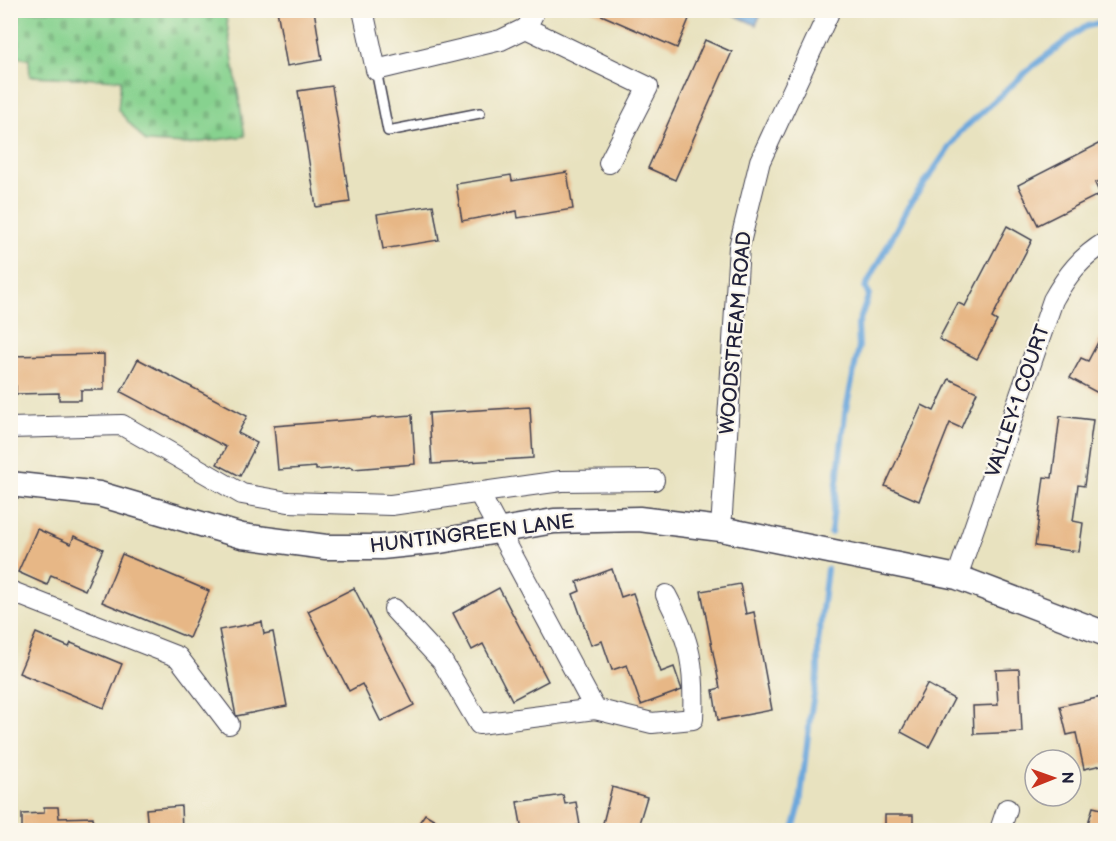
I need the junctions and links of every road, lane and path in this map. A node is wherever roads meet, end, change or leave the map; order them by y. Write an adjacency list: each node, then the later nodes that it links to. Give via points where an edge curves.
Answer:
1 (363, 10): 4 (street)
2 (830, 10): 13 (street, WOODSTREAM ROAD, via 760,160 739,247)
3 (531, 19): 4 (street, via 501,40); 6 (street, via 648,87)
4 (376, 70): 5 (lane, via 388,131)
5 (480, 113)
6 (609, 163)
7 (1106, 242): 14 (street, VALLEY-1 COURT, via 1087,253 1068,274 1053,300)
8 (10, 428): 11 (street, via 122,425 243,494 288,502 391,505)
9 (654, 480): 11 (street, via 561,481)
10 (10, 484): 12 (street, HUNTINGREEN LANE, via 99,494 242,536 326,547 428,542)
11 (479, 493): 12 (street)
12 (499, 528): 13 (street, HUNTINGREEN LANE, via 554,521 639,519); 19 (street)
13 (722, 529): 14 (street, HUNTINGREEN LANE)
14 (957, 577): 18 (street, HUNTINGREEN LANE)
15 (10, 591): 20 (street, via 178,657)
16 (666, 596): 19 (street, via 684,628 695,679 693,719 652,723)
17 (394, 609): 19 (street, via 442,661 479,724)
18 (1106, 634)
19 (596, 709)
20 (229, 724)
21 (1007, 809): 22 (street)
22 (1000, 831)

